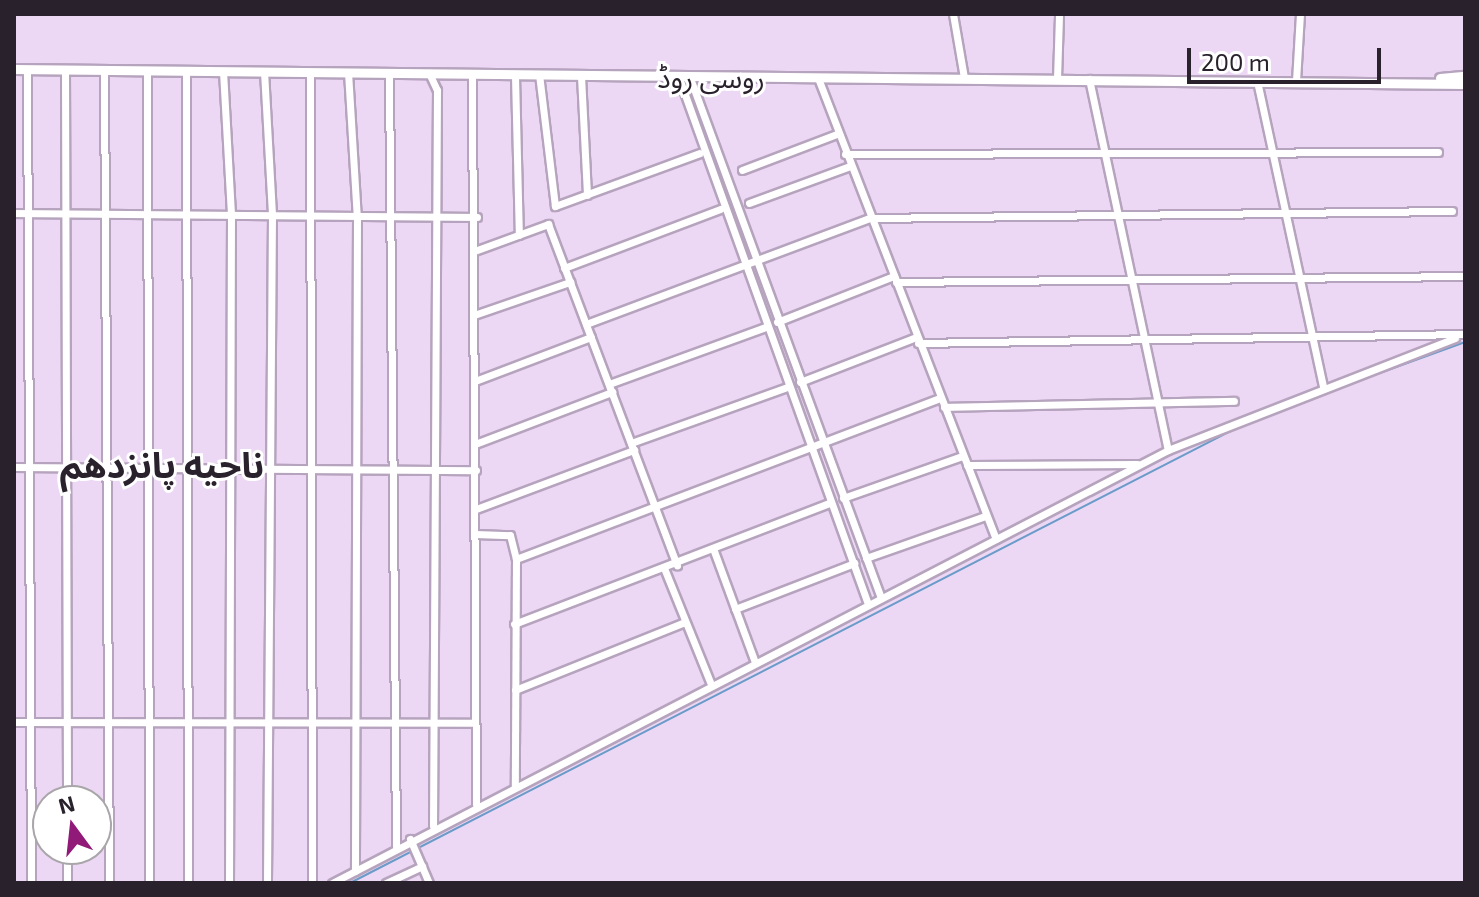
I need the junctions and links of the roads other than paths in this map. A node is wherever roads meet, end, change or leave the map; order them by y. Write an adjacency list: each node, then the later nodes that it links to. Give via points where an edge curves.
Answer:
1 (953, 14): 24 (street)
2 (1059, 14): 25 (street)
3 (1300, 14): 28 (street)
4 (14, 69): 5 (main road, روسی روڈ)
5 (27, 69): 7 (main road, روسی روڈ); 44 (street)
6 (104, 69): 7 (main road, روسی روڈ); 8 (main road, روسی روڈ); 45 (street)
7 (65, 70): 46 (street)
8 (147, 70): 9 (main road, روسی روڈ); 47 (street)
9 (186, 70): 10 (main road, روسی روڈ); 48 (street)
10 (223, 71): 11 (main road, روسی روڈ); 49 (street)
11 (264, 71): 12 (main road, روسی روڈ); 50 (street)
12 (310, 72): 13 (main road, روسی روڈ); 51 (street)
13 (348, 72): 14 (main road, روسی روڈ); 57 (street)
14 (389, 73): 15 (main road, روسی روڈ); 53 (street)
15 (429, 73): 16 (main road, روسی روڈ); 54 (street, via 437,90)
16 (472, 74): 18 (main road, روسی روڈ); 56 (street)
17 (539, 74): 18 (main road, روسی روڈ); 19 (main road, روسی روڈ); 39 (street, via 555,206)
18 (515, 76): 59 (street)
19 (581, 76): 21 (main road, روسی روڈ); 39 (street)
20 (1465, 76): 29 (main road, روسی روڈ)
21 (679, 78): 22 (main road, روسی روڈ); 33 (street)
22 (690, 78): 23 (main road, روسی روڈ); 61 (street)
23 (818, 78): 24 (main road, روسی روڈ); 31 (street)
24 (964, 78): 25 (main road, روسی روڈ)
25 (1057, 79): 26 (main road, روسی روڈ)
26 (1089, 79): 27 (main road, روسی روڈ); 34 (street)
27 (1257, 81): 28 (main road, روسی روڈ); 35 (street)
28 (1296, 81): 29 (main road, روسی روڈ)
29 (1409, 81): 30 (main road, روسی روڈ)
30 (1465, 84)
31 (837, 134): 36 (street); 38 (street)
32 (1438, 152): 35 (street)
33 (700, 153): 39 (street); 41 (street)
34 (1105, 153): 35 (street); 36 (street); 52 (street)
35 (1275, 153): 55 (street)
36 (845, 154): 37 (street)
37 (850, 166): 40 (street); 58 (street)
38 (742, 170)
39 (587, 195)
40 (749, 203)
41 (720, 209): 62 (street); 63 (street)
42 (1452, 211): 55 (street)
43 (14, 213): 44 (street)
44 (30, 213): 46 (street); 97 (street)
45 (108, 213): 46 (street); 47 (street); 99 (street)
46 (68, 214): 98 (street)
47 (149, 214): 48 (street); 100 (street)
48 (189, 215): 49 (street); 101 (street)
49 (231, 215): 50 (street); 102 (street)
50 (272, 215): 51 (street); 103 (street)
51 (314, 215): 57 (street); 104 (street)
52 (1117, 215): 55 (street); 58 (street); 65 (street)
53 (395, 216): 54 (street); 57 (street); 106 (street)
54 (436, 216): 56 (street); 108 (street)
55 (1289, 216): 67 (street)
56 (477, 217): 60 (street)
57 (357, 218): 105 (street)
58 (870, 218): 61 (street); 66 (street)
59 (519, 235): 60 (street); 63 (street, via 548,224)
60 (477, 250): 69 (street)
61 (753, 258): 62 (street); 70 (street)
62 (741, 263): 71 (street); 72 (street)
63 (564, 268): 68 (street)
64 (1465, 276): 67 (street)
65 (1131, 277): 66 (street); 67 (street); 78 (street)
66 (895, 279): 70 (street); 76 (street)
67 (1302, 280): 77 (street)
68 (570, 282): 69 (street); 71 (street)
69 (474, 315): 79 (street)
70 (777, 322): 80 (street)
71 (586, 324): 74 (street)
72 (766, 327): 81 (street); 83 (street)
73 (1465, 334): 75 (street)
74 (591, 337): 79 (street); 83 (street)
75 (1455, 338): 77 (street); 82 (street)
76 (917, 340): 78 (street); 80 (street); 84 (street)
77 (1315, 340): 78 (street); 82 (street)
78 (1145, 344): 86 (street)
79 (475, 381): 89 (street)
80 (800, 382): 88 (street)
81 (787, 387): 90 (street); 91 (street)
82 (1323, 387): 92 (street)
83 (610, 388): 89 (street); 91 (street)
84 (938, 399): 87 (street); 88 (street)
85 (1234, 401): 86 (street)
86 (1159, 404): 87 (street); 92 (street)
87 (944, 407): 93 (street)
88 (822, 441): 90 (street); 109 (street)
89 (475, 444): 107 (street)
90 (811, 446): 110 (street); 111 (street)
91 (632, 447): 111 (street); 112 (street)
92 (1168, 450): 94 (street)
93 (962, 456): 95 (street); 109 (street)
94 (1141, 464): 95 (street); 115 (street)
95 (967, 465): 113 (street)
96 (14, 467): 97 (street)
97 (26, 468): 98 (street); 131 (street)
98 (68, 468): 99 (street); 132 (street)
99 (107, 468): 100 (street); 133 (street)
100 (146, 468): 101 (street); 134 (street)
101 (188, 468): 102 (street); 135 (street)
102 (228, 469): 103 (street); 136 (street)
103 (271, 469): 104 (street); 139 (street)
104 (312, 469): 105 (street); 140 (street)
105 (354, 469): 106 (street); 141 (street)
106 (394, 470): 108 (street); 142 (street)
107 (476, 470): 108 (street); 112 (street)
108 (437, 471): 137 (street)
109 (843, 498): 117 (street)
110 (830, 503): 116 (street); 119 (street)
111 (655, 506): 118 (street); 120 (street)
112 (476, 509): 114 (street)
113 (985, 516): 115 (street); 117 (street)
114 (475, 534): 118 (street, via 510,535); 138 (street)
115 (996, 539): 122 (street)
116 (714, 551): 120 (street); 124 (street)
117 (866, 558): 122 (street)
118 (516, 559): 126 (street)
119 (854, 563): 123 (street); 124 (street)
120 (677, 565): 121 (street)
121 (664, 568): 125 (street); 126 (street)
122 (881, 598): 123 (street)
123 (868, 604): 127 (street)
124 (735, 609): 127 (street)
125 (685, 622): 128 (street); 129 (street)
126 (514, 624): 129 (street)
127 (754, 660): 128 (street)
128 (710, 682): 144 (street)
129 (515, 690): 144 (street)
130 (14, 722): 131 (street)
131 (26, 722): 132 (street); 151 (street)
132 (67, 722): 133 (street); 143 (street)
133 (107, 723): 134 (street); 152 (street)
134 (150, 723): 135 (street); 153 (street)
135 (188, 723): 136 (street); 154 (street)
136 (228, 723): 139 (street); 155 (street)
137 (436, 723): 138 (street); 142 (street); 146 (street)
138 (474, 723): 145 (street)
139 (266, 724): 140 (street); 156 (street)
140 (313, 724): 141 (street); 157 (street)
141 (354, 724): 142 (street); 150 (street)
142 (395, 724): 148 (street)
143 (67, 785)
144 (515, 785): 145 (street)
145 (476, 804): 146 (street)
146 (433, 826): 147 (street)
147 (412, 841): 148 (street); 149 (street)
148 (396, 846): 150 (street)
149 (422, 863): 159 (street); 160 (street)
150 (355, 871): 158 (street)
151 (31, 883)
152 (109, 883)
153 (149, 883)
154 (188, 883)
155 (229, 883)
156 (267, 883)
157 (312, 883)
158 (332, 883)
159 (386, 883)
160 (429, 883)

